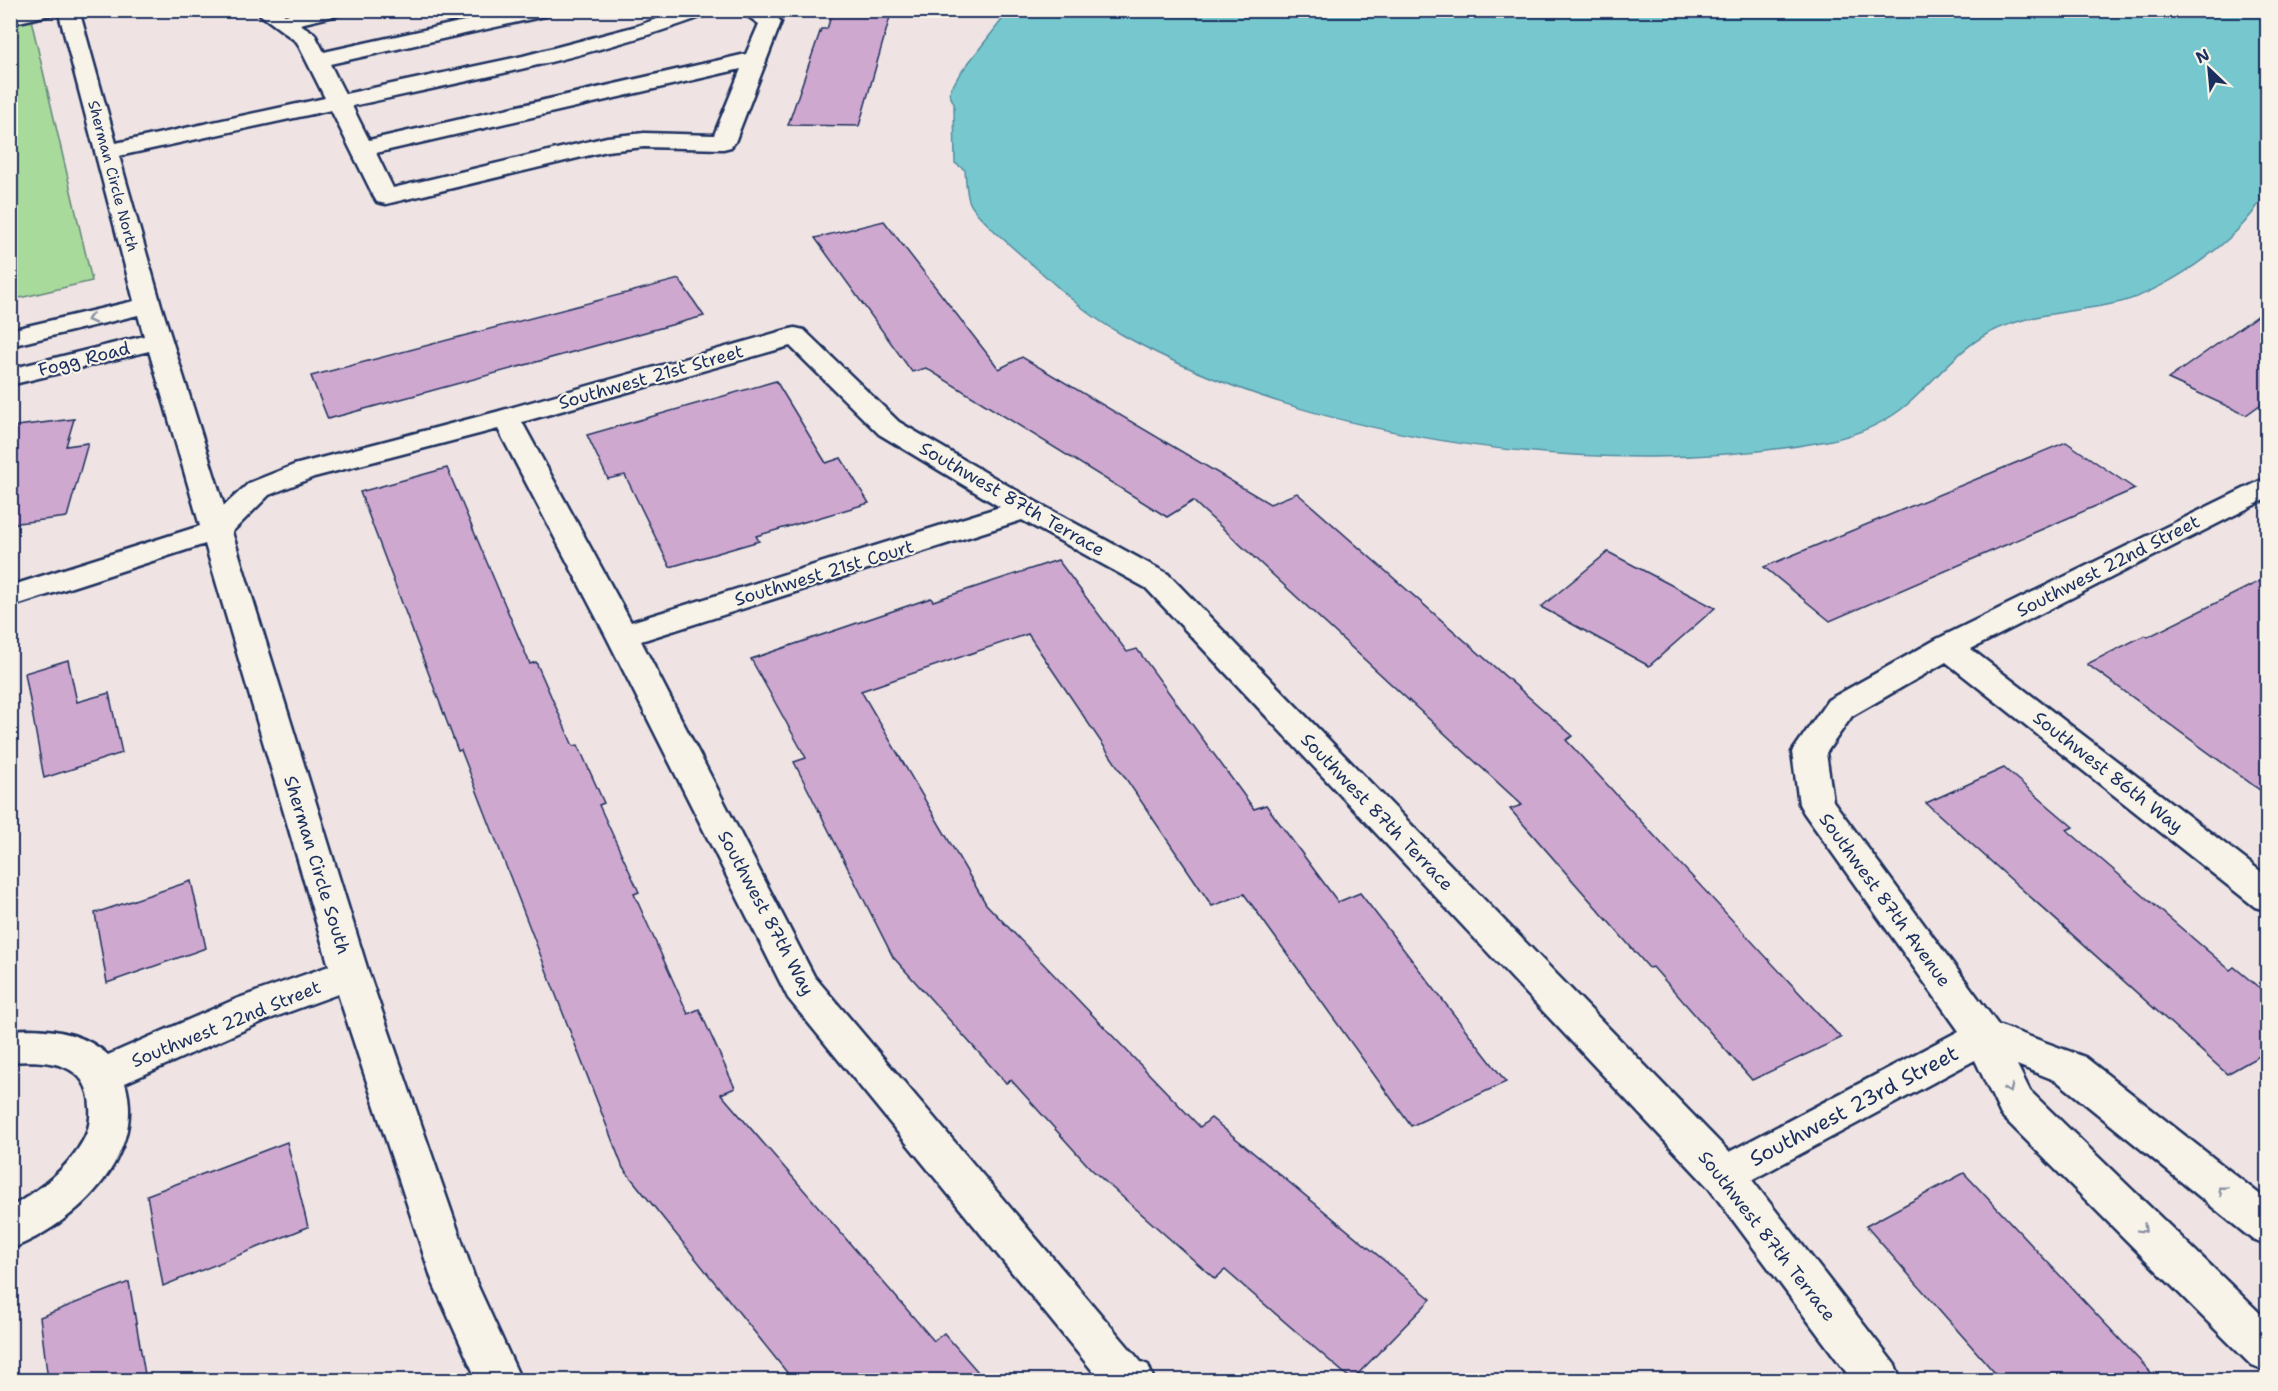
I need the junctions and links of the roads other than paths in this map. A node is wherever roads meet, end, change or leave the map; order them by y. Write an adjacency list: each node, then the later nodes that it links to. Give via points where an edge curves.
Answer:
1 (47, 10): 8 (street)
2 (68, 10): 13 (street, Sherman Circle North)
3 (335, 10): 7 (street)
4 (545, 10): 10 (street)
5 (702, 10): 11 (street, via 645,31 535,59)
6 (749, 10): 9 (street, via 770,22)
7 (272, 16): 10 (street, via 306,38)
8 (10, 18)
9 (755, 59): 12 (street); 12 (street, via 723,142 644,140 607,144 386,196)
10 (317, 60): 11 (street)
11 (338, 102): 12 (street); 13 (street)
12 (362, 149)
13 (107, 152): 14 (street, Sherman Circle North)
14 (148, 305): 16 (street, Fogg Road, one-way to 16); 17 (street, Sherman Circle North)
15 (795, 336): 19 (street, Southwest 21st Street); 21 (street, Southwest 87th Terrace, via 890,428)
16 (10, 338)
17 (158, 340): 18 (street, Fogg Road); 22 (street, Sherman Circle South)
18 (10, 377)
19 (506, 418): 22 (street, Southwest 21st Street, via 304,471 260,489); 24 (street, Southwest 87th Way)
20 (2268, 486): 25 (street, Southwest 22nd Street)
21 (1025, 509): 24 (street, Southwest 21st Court); 31 (street, Southwest 87th Terrace, via 1157,581)
22 (214, 531): 23 (street); 27 (street, Sherman Circle South)
23 (10, 597)
24 (622, 636): 36 (street, Southwest 87th Way, via 801,987 1126,1378)
25 (1948, 647): 26 (street, Southwest 86th Way); 28 (street, Southwest 87th Avenue, via 1840,708 1809,752 1816,804)
26 (2268, 897)
27 (350, 974): 30 (street, Southwest 22nd Street, via 250,1010); 35 (street, Sherman Circle South, via 455,1283)
28 (1984, 1036): 31 (street, Southwest 23rd Street); 32 (street, one-way to 28, via 2070,1069); 34 (street, Southwest 87th Avenue, one-way to 34, via 2015,1103)
29 (10, 1046): 30 (street, via 63,1048 91,1060)
30 (102, 1075): 33 (street, via 108,1083 112,1113 102,1147 77,1182 42,1212)
31 (1724, 1175): 37 (street, Southwest 87th Terrace)
32 (2268, 1227)
33 (10, 1230)
34 (2268, 1351)
35 (499, 1380)
36 (1132, 1380)
37 (1879, 1380)

